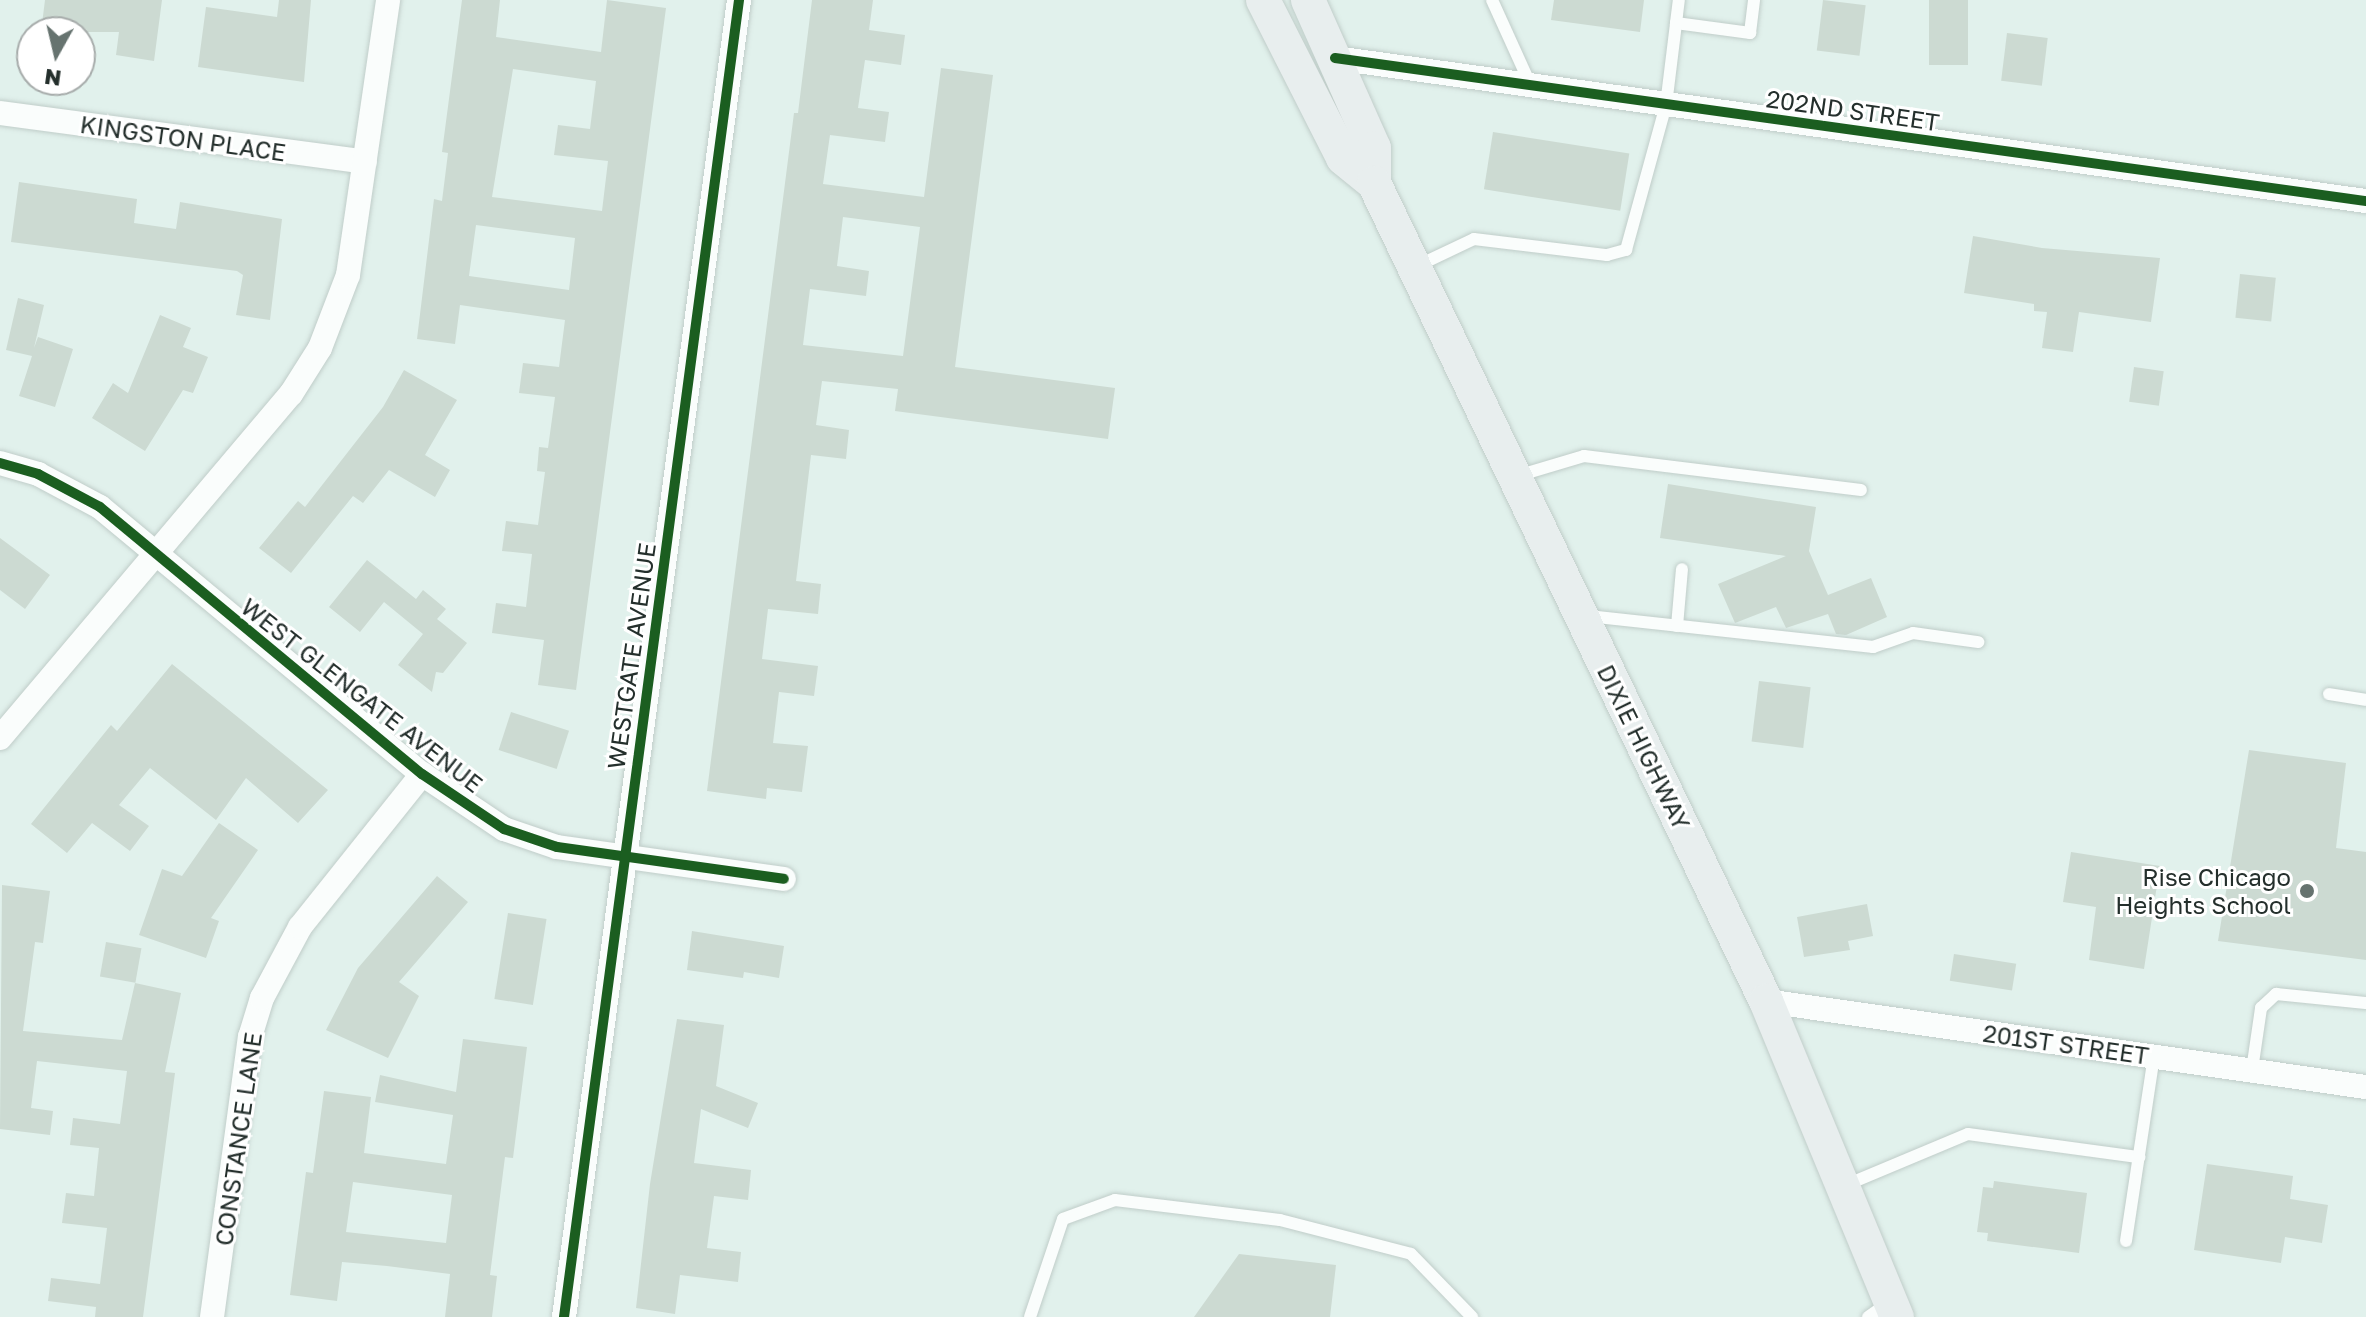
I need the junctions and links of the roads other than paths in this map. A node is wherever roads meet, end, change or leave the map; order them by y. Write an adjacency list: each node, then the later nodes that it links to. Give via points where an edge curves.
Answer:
1 (388, 0): 13 (street)
2 (739, 0): 29 (street, WESTGATE AVENUE)
3 (1263, 0): 14 (main road, DIXIE HIGHWAY, via 1343,158)
4 (1308, 0): 9 (main road, DIXIE HIGHWAY)
5 (1492, 0): 10 (lane)
6 (1679, 0): 8 (lane)
7 (1754, 0): 8 (lane, via 1750,33)
8 (1676, 23): 11 (lane)
9 (1335, 58): 10 (street, 202ND STREET); 14 (main road, DIXIE HIGHWAY, via 1374,148)
10 (1531, 86): 11 (street, 202ND STREET)
11 (1666, 105): 15 (street, 202ND STREET); 16 (lane, via 1626,250 1607,255 1474,239)
12 (0, 113): 13 (street, KINGSTON PLACE)
13 (365, 162): 20 (street, via 348,275 334,319 307,371)
14 (1374, 183): 16 (main road, DIXIE HIGHWAY)
15 (2366, 201)
16 (1415, 267): 18 (main road, DIXIE HIGHWAY)
17 (0, 463): 20 (street, WEST GLENGATE AVENUE, via 38,474 100,507)
18 (1515, 477): 19 (lane, via 1584,456); 22 (main road, DIXIE HIGHWAY)
19 (1861, 490)
20 (157, 556): 27 (street); 28 (street, WEST GLENGATE AVENUE)
21 (1682, 569): 23 (lane)
22 (1581, 615): 23 (lane); 31 (main road, DIXIE HIGHWAY)
23 (1677, 626): 24 (lane, via 1873,647 1913,633)
24 (1978, 642)
25 (2329, 694): 26 (lane)
26 (2366, 700)
27 (0, 738)
28 (422, 774): 29 (street, WEST GLENGATE AVENUE, via 504,829 557,847); 40 (street, CONSTANCE LANE, via 300,927 262,998 250,1037)
29 (625, 856): 30 (street, WEST GLENGATE AVENUE); 41 (street, WESTGATE AVENUE)
30 (784, 879)
31 (1766, 1001): 33 (street, 201ST STREET); 37 (main road, DIXIE HIGHWAY)
32 (2366, 1003): 34 (lane, via 2276,994 2261,1008)
33 (2154, 1056): 34 (street, 201ST STREET); 36 (lane)
34 (2252, 1070): 35 (street, 201ST STREET)
35 (2366, 1087)
36 (2139, 1157): 37 (lane, via 1968,1134); 38 (lane)
37 (1843, 1186): 39 (main road, DIXIE HIGHWAY)
38 (2126, 1241)
39 (1885, 1312)
40 (212, 1317)
41 (564, 1317)
42 (1030, 1317): 43 (lane, via 1063,1219 1115,1200 1280,1220 1411,1254)
43 (1471, 1317)

